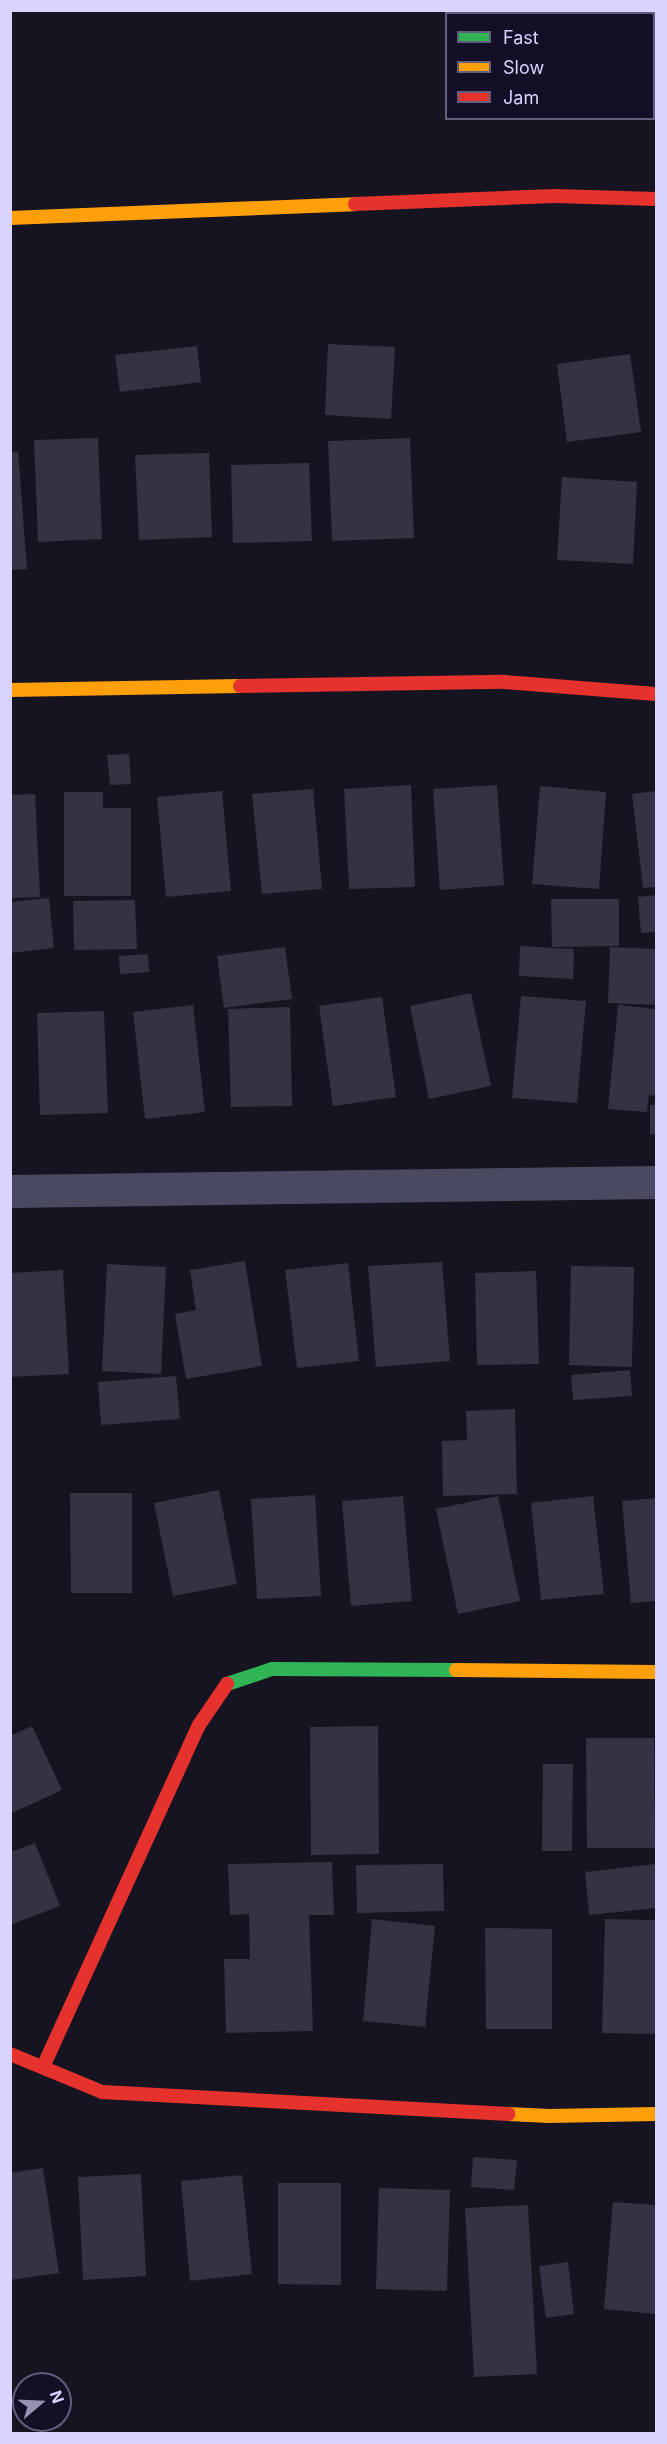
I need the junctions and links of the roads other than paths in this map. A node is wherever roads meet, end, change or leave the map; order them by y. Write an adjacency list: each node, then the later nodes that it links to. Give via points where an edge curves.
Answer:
1 (657, 199): 2 (street, via 555,196)
2 (10, 218)
3 (10, 690): 4 (street, via 504,681)
4 (657, 694)
5 (657, 1182): 6 (street)
6 (10, 1191)
7 (657, 1672): 9 (street, via 272,1669 226,1684 199,1725)
8 (10, 2054): 9 (street)
9 (43, 2067): 10 (street, via 102,2092 549,2116)
10 (657, 2114)

